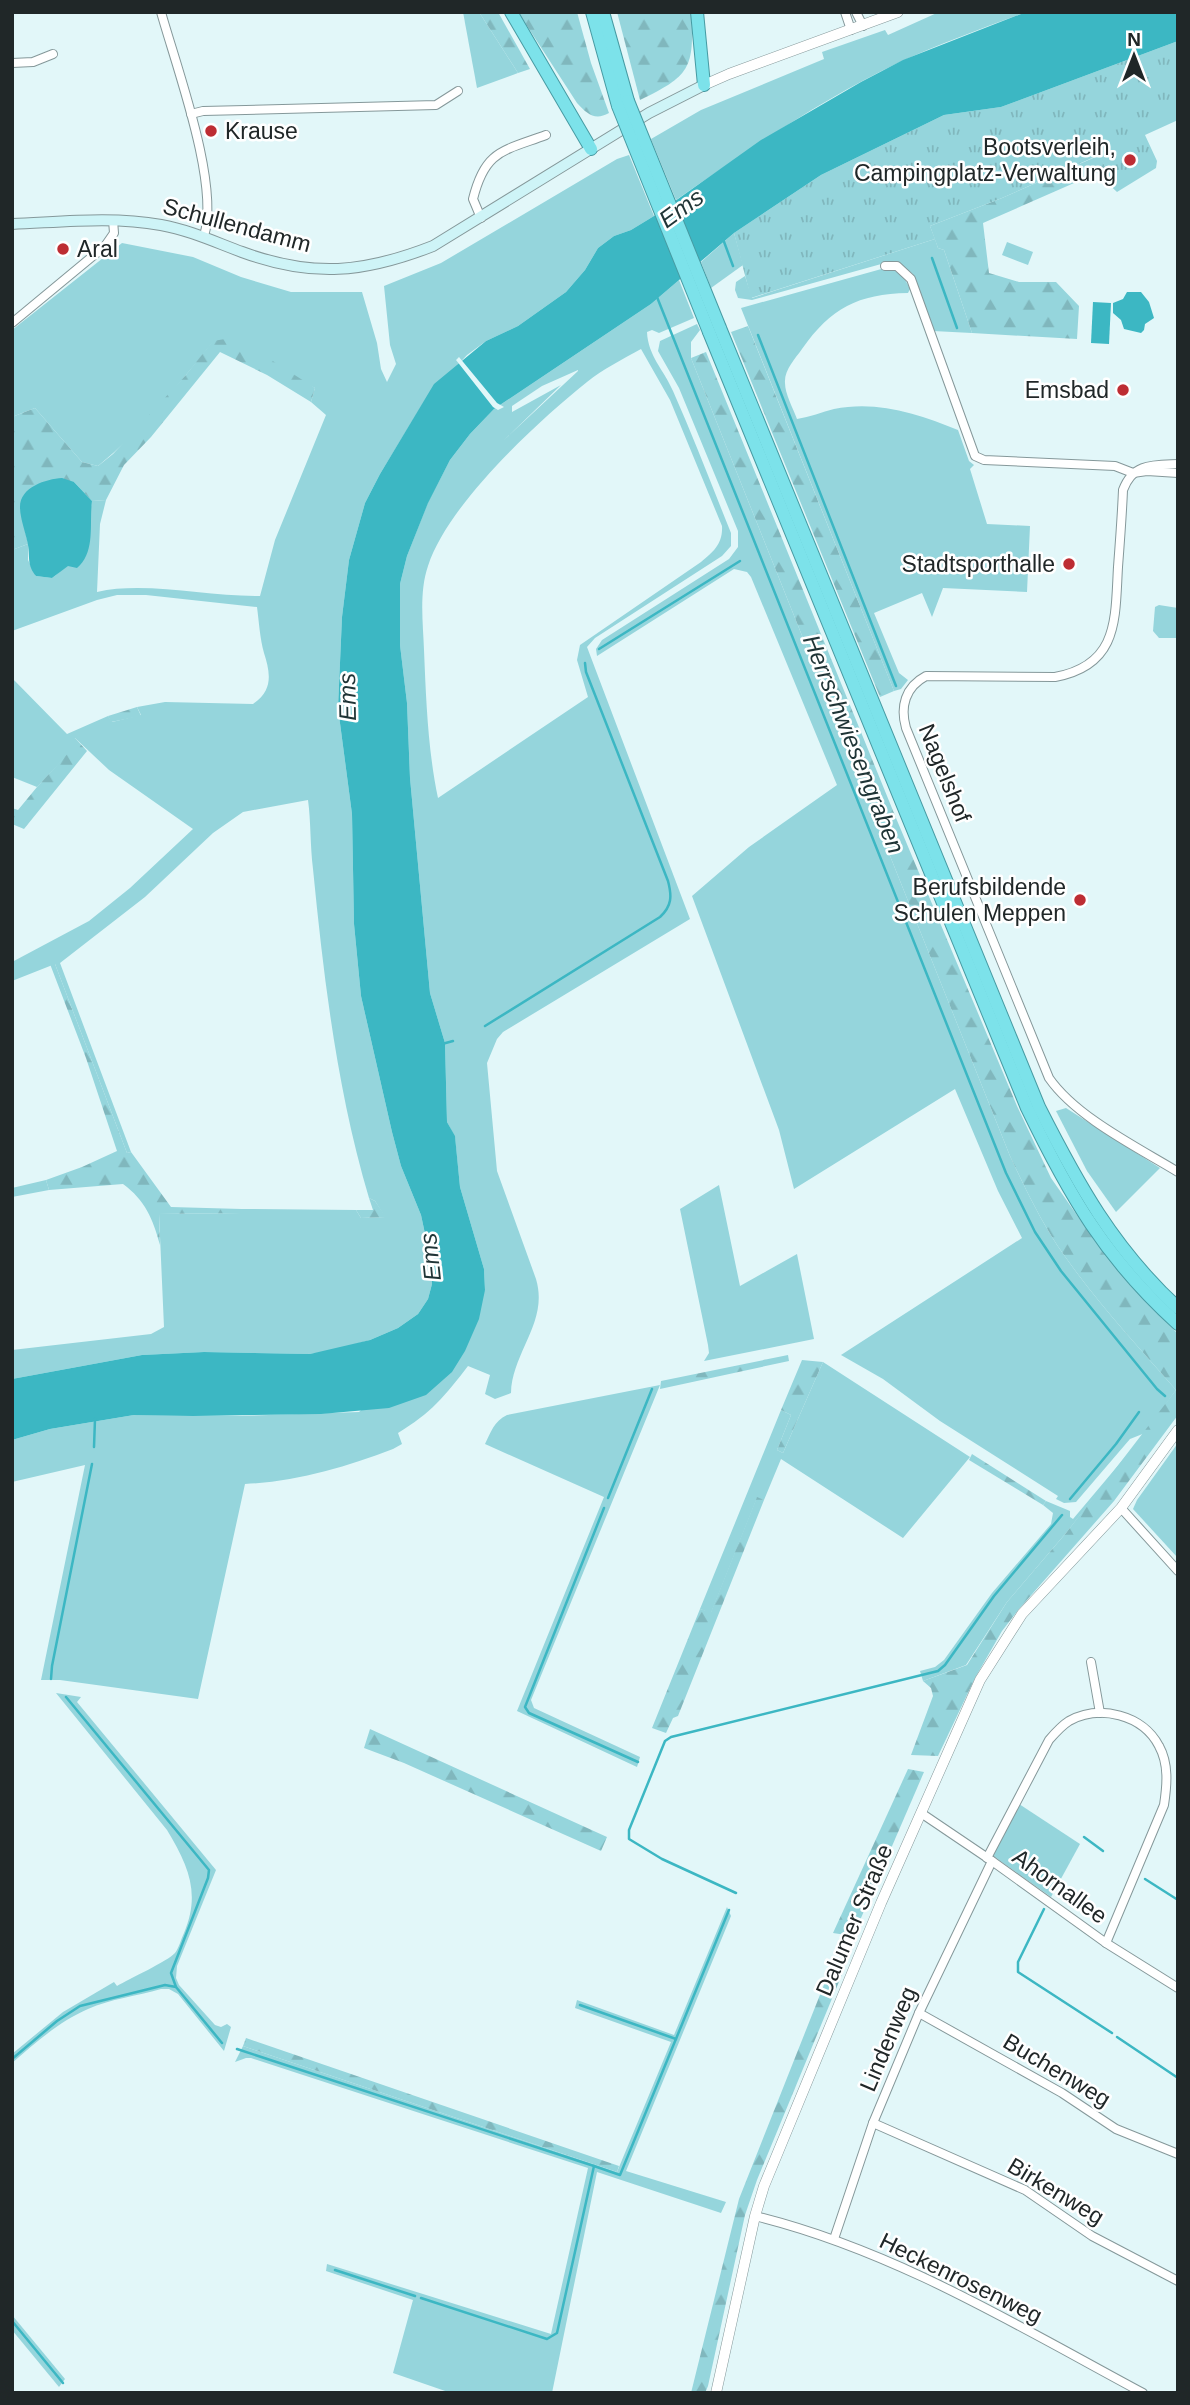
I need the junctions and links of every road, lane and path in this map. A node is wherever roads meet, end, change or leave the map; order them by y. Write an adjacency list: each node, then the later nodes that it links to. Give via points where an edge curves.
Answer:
1 (160, 12): 16 (street)
2 (510, 12): 18 (highway)
3 (592, 12): 15 (highway)
4 (603, 12): 15 (highway)
5 (697, 12): 13 (highway)
6 (845, 12): 10 (street)
7 (856, 12): 9 (street)
8 (898, 12): 9 (street, Schullendamm)
9 (863, 26): 10 (street, Schullendamm)
10 (851, 30): 13 (street, Schullendamm)
11 (53, 54): 12 (street, via 33,62)
12 (12, 63)
13 (704, 85): 18 (main road, Schullendamm)
14 (458, 91): 16 (street, via 436,105)
15 (623, 104): 25 (highway, bridge)
16 (191, 114): 22 (street, via 204,175)
17 (546, 135): 19 (street, via 493,157 484,167 473,200)
18 (591, 149): 19 (main road, Schullendamm)
19 (481, 218): 22 (main road, Schullendamm, via 433,246 399,259 337,270 273,262)
20 (113, 220): 21 (main road, Schullendamm); 22 (main road, Schullendamm, via 162,225); 24 (street, via 114,233 105,246)
21 (12, 224)
22 (204, 236)
23 (885, 266): 27 (street, via 897,266 911,279 975,456 1115,466)
24 (12, 323)
25 (714, 330): 30 (highway, via 1039,1107 1091,1205); 31 (highway, via 1027,1108 1084,1216 1137,1284)
26 (1178, 464): 27 (street)
27 (1133, 473): 28 (street); 29 (street, Nagelshof, via 1124,490 1115,625 1107,646 1089,666 1055,677 926,676 912,687 902,713 1049,1078 1076,1108)
28 (1178, 473)
29 (1178, 1172)
30 (1178, 1308)
31 (1178, 1324)
32 (1178, 1430): 33 (street, Dalumer Straße)
33 (1121, 1508): 34 (street); 37 (street, Dalumer Straße, via 1007,1635 979,1680)
34 (1178, 1571)
35 (1091, 1662): 36 (street)
36 (1100, 1713): 38 (street, Lindenweg, via 1069,1721 1049,1740); 39 (street, via 1123,1716 1149,1731 1160,1746 1167,1777 1164,1805)
37 (921, 1814): 38 (street, Ahornallee); 44 (street, Dalumer Straße)
38 (990, 1859): 39 (street, Ahornallee); 41 (street, Lindenweg)
39 (1107, 1943): 40 (street, Ahornallee)
40 (1178, 1988)
41 (919, 2013): 42 (street, Lindenweg); 43 (street, Buchenweg, via 1062,2093 1116,2129)
42 (873, 2123): 45 (street, Lindenweg); 46 (street, Birkenweg, via 1025,2190 1092,2236)
43 (1178, 2154)
44 (755, 2216): 45 (street, Heckenrosenweg); 47 (street, Dalumer Straße)
45 (834, 2239): 48 (street, Heckenrosenweg, via 914,2273)
46 (1178, 2281)
47 (716, 2391)
48 (1143, 2393)

